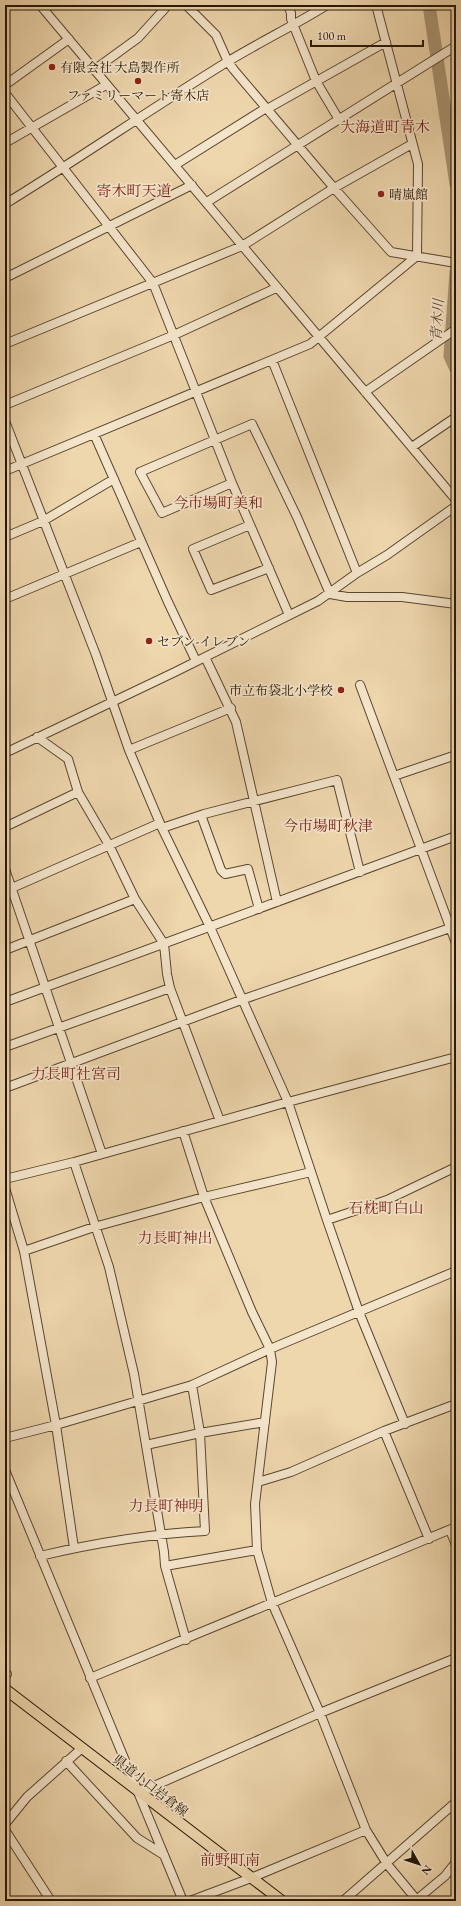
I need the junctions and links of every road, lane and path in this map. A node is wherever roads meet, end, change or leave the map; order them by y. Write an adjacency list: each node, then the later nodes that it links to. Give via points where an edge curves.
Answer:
1 (40, 5): 8 (street)
2 (168, 5): 12 (street, via 138,38)
3 (288, 5): 7 (street)
4 (327, 5): 7 (street)
5 (376, 5): 9 (street)
6 (190, 6): 11 (street, via 216,35)
7 (294, 26): 11 (street); 13 (street)
8 (69, 39): 12 (street); 15 (street)
9 (386, 42): 13 (street); 14 (street)
10 (456, 46): 14 (street)
11 (228, 62): 18 (street); 20 (street)
12 (94, 70): 16 (street)
13 (316, 81): 18 (street); 19 (street)
14 (395, 84): 19 (street); 23 (street)
15 (5, 85)
16 (106, 85): 20 (street); 21 (street)
17 (5, 93): 21 (street)
18 (266, 108): 24 (street); 25 (street)
19 (338, 118): 24 (street)
20 (138, 120): 25 (street); 26 (street)
21 (32, 127): 22 (street); 26 (street)
22 (5, 143)
23 (412, 144): 28 (street); 33 (street, via 418,164)
24 (297, 145): 28 (street); 29 (street)
25 (175, 164): 27 (street)
26 (63, 169): 30 (street); 31 (street)
27 (192, 185): 29 (street); 31 (street)
28 (334, 188): 32 (street); 33 (street, via 391,252)
29 (207, 202): 32 (street)
30 (5, 204)
31 (108, 226): 35 (street); 36 (street)
32 (242, 246): 36 (street); 37 (street)
33 (417, 256): 34 (street); 40 (street)
34 (455, 263)
35 (5, 278)
36 (153, 283): 39 (street); 41 (street)
37 (276, 288): 39 (street); 40 (street)
38 (453, 331): 44 (street)
39 (174, 335): 43 (street); 45 (street)
40 (319, 337): 42 (street, via 310,344); 44 (street)
41 (5, 344)
42 (272, 360): 43 (street); 62 (street)
43 (195, 392): 48 (street); 49 (street)
44 (365, 392): 50 (street)
45 (5, 405)
46 (456, 417): 50 (street)
47 (5, 424): 51 (street)
48 (94, 434): 51 (street); 53 (street)
49 (215, 441): 54 (street); 54 (street, via 140,472 162,513); 64 (street, via 252,424 297,517)
50 (412, 447): 55 (street)
51 (22, 465): 52 (street); 57 (street)
52 (5, 471)
53 (114, 479): 57 (street); 60 (street)
54 (232, 483): 58 (street)
55 (456, 500)
56 (456, 506): 62 (street)
57 (43, 522): 59 (street); 63 (street)
58 (250, 525): 61 (street); 61 (street, via 193,549 211,590)
59 (5, 537)
60 (141, 542): 63 (street); 69 (street)
61 (269, 568): 67 (street)
62 (357, 573): 64 (street)
63 (64, 574): 65 (street); 71 (street)
64 (330, 594): 66 (street, via 347,597 402,597); 67 (street)
65 (5, 599)
66 (455, 603)
67 (289, 615): 68 (street)
68 (206, 657): 69 (street); 72 (street)
69 (196, 661): 71 (street)
70 (360, 686): 77 (street)
71 (112, 701): 73 (street); 74 (street)
72 (231, 708): 74 (street); 79 (street)
73 (37, 737): 75 (street); 78 (street, via 68,759)
74 (129, 750): 81 (street)
75 (5, 753)
76 (456, 755): 77 (street)
77 (394, 776): 85 (street)
78 (78, 792): 82 (street); 84 (street)
79 (255, 802): 80 (street); 87 (street, via 337,780); 90 (street)
80 (201, 815): 81 (street); 91 (street, via 221,870 225,874 248,869)
81 (161, 825): 84 (street); 92 (street)
82 (5, 828)
83 (456, 836): 85 (street)
84 (109, 845): 88 (street); 89 (street)
85 (421, 850): 87 (street); 93 (street)
86 (5, 869): 88 (street)
87 (360, 872): 90 (street)
88 (8, 890): 94 (street)
89 (135, 899): 94 (street); 96 (street)
90 (277, 902): 91 (street)
91 (259, 909): 92 (street)
92 (210, 927): 96 (street); 100 (street)
93 (453, 927): 95 (street); 100 (street)
94 (30, 940): 97 (street); 98 (street)
95 (456, 943)
96 (164, 944): 98 (street); 99 (street, via 166,974)
97 (5, 950)
98 (45, 986): 101 (street); 103 (street)
99 (170, 988): 102 (street); 103 (street)
100 (241, 1000): 102 (street); 108 (street)
101 (5, 1002)
102 (182, 1022): 106 (street); 109 (street)
103 (59, 1028): 104 (street); 106 (street)
104 (5, 1047)
105 (456, 1057): 108 (street)
106 (71, 1063): 107 (street); 111 (street)
107 (5, 1088)
108 (288, 1102): 109 (street); 114 (street)
109 (220, 1121): 110 (street)
110 (183, 1131): 111 (street); 117 (street)
111 (102, 1154): 112 (street)
112 (74, 1162): 115 (street); 119 (street)
113 (456, 1167): 118 (street, via 387,1200)
114 (311, 1172): 117 (street); 118 (street)
115 (5, 1179)
116 (5, 1188): 120 (street)
117 (204, 1197): 119 (street); 123 (street)
118 (327, 1220): 122 (street)
119 (94, 1227): 120 (street); 125 (street, via 108,1266)
120 (24, 1251): 129 (street)
121 (456, 1271): 122 (street)
122 (359, 1312): 123 (street); 128 (street)
123 (270, 1349): 124 (street); 127 (street, via 272,1362)
124 (192, 1385): 125 (street); 131 (street)
125 (139, 1399): 129 (street); 133 (street)
126 (456, 1404): 128 (street)
127 (265, 1422): 131 (street); 135 (street)
128 (405, 1424): 130 (street)
129 (56, 1426): 132 (street); 140 (street)
130 (384, 1431): 135 (street, via 291,1472); 138 (street)
131 (200, 1433): 133 (street); 137 (street, via 205,1531)
132 (5, 1438)
133 (146, 1445): 137 (street)
134 (5, 1470): 142 (street)
135 (258, 1482): 141 (street, via 255,1504)
136 (453, 1528): 138 (street); 139 (street)
137 (160, 1534): 140 (street); 143 (street)
138 (428, 1539): 144 (street)
139 (456, 1545)
140 (74, 1548): 142 (street)
141 (257, 1550): 143 (street); 144 (street)
142 (40, 1556): 149 (street)
143 (165, 1566): 145 (street)
144 (272, 1603): 145 (street); 151 (street)
145 (186, 1640): 149 (street)
146 (456, 1658): 151 (street)
147 (5, 1672): 148 (street)
148 (5, 1676)
149 (90, 1678): 154 (street)
150 (5, 1689): 152 (main road, 県道小口岩倉線)
151 (320, 1713): 154 (street, via 147,1789); 157 (street)
152 (82, 1748): 153 (street); 154 (main road, 県道小口岩倉線)
153 (66, 1761): 156 (street, via 27,1797); 158 (street, via 137,1838)
154 (137, 1790): 158 (street); 161 (main road, 県道小口岩倉線)
155 (456, 1802): 160 (street)
156 (5, 1824): 163 (street)
157 (366, 1830): 160 (street); 161 (street)
158 (164, 1855): 164 (street)
159 (456, 1862): 162 (street, via 445,1876)
160 (388, 1864): 162 (street); 167 (street)
161 (251, 1878): 165 (street); 166 (main road, 県道小口岩倉線)
162 (416, 1900)
163 (51, 1901)
164 (183, 1901)
165 (190, 1901)
166 (282, 1901)
167 (343, 1901)

